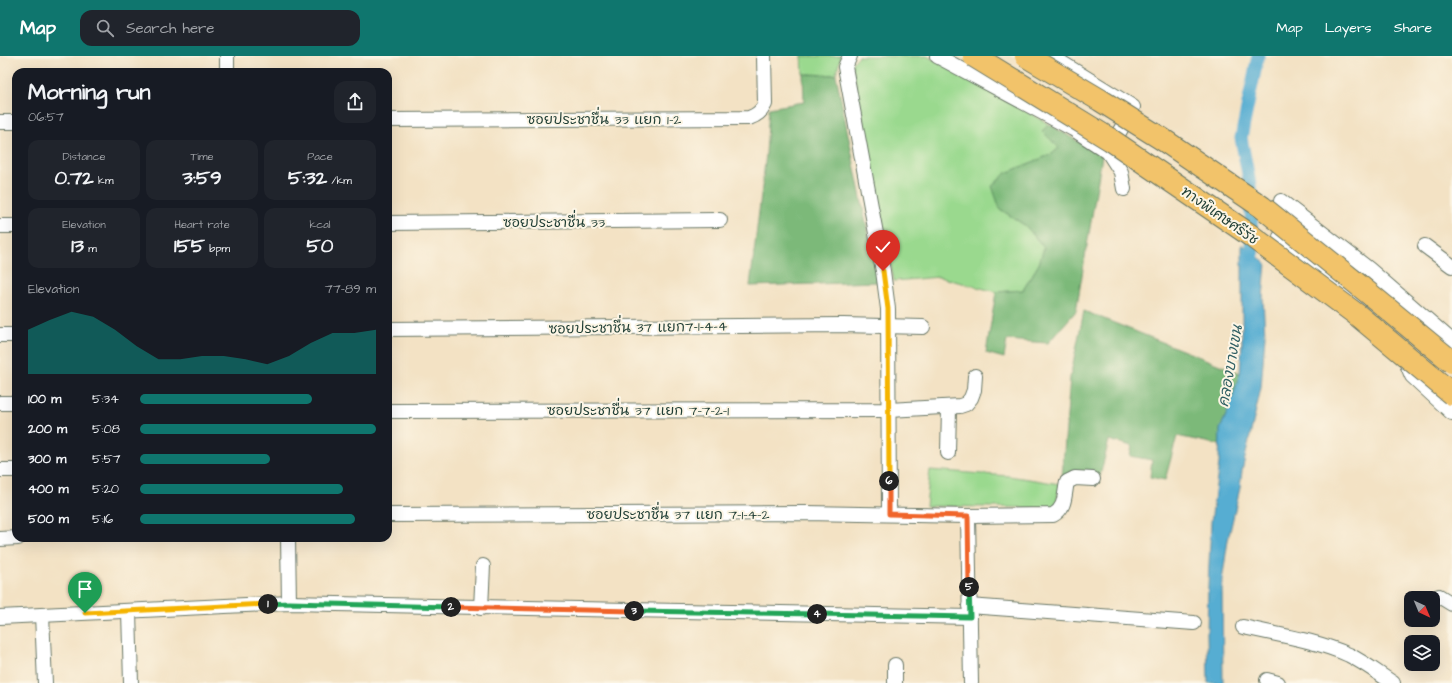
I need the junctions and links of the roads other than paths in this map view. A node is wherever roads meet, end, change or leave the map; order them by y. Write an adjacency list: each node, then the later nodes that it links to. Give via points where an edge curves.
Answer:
1 (227, 56): 8 (street)
2 (764, 56): 9 (street, ซอยประชาชื่น 33 แยก 1-2, via 765,104 762,111 749,118)
3 (850, 56): 22 (street, via 844,67 883,271 888,309)
4 (937, 56): 12 (street, via 1072,129)
5 (974, 56): 30 (highway, ทางพิเศษศรีรัช, bridge, via 1111,140 1250,235 1356,314)
6 (1026, 56): 28 (highway, ทางพิเศษศรีรัช, bridge, via 1156,135 1262,207)
7 (1051, 56): 12 (street, via 1133,108)
8 (227, 68)
9 (392, 120)
10 (0, 122): 11 (street)
11 (12, 122)
12 (1108, 152): 13 (street, via 1121,172)
13 (1124, 189)
14 (1281, 201): 27 (street, via 1369,269)
15 (720, 220): 16 (street, ซอยประชาชื่น 33)
16 (392, 223)
17 (0, 226): 18 (street)
18 (12, 226)
19 (1280, 237): 36 (street, via 1361,304 1396,339 1412,376)
20 (1425, 246): 21 (street)
21 (1452, 266)
22 (887, 327): 23 (street, ซอยประชาชื่น 37 แยก7-1-4-4); 24 (street, ซอยประชาชื่น 37 แยก7-1-4-4, via 843,325); 34 (street)
23 (923, 327)
24 (392, 329)
25 (0, 335): 26 (street)
26 (12, 335)
27 (1452, 341)
28 (1452, 362)
29 (975, 376): 33 (street, ซอยประชาชื่น 37 แยก 7-7-2-1, via 971,398 966,404)
30 (1452, 394)
31 (0, 403): 32 (street)
32 (12, 403)
33 (949, 408): 34 (street, ซอยประชาชื่น 37 แยก 7-7-2-1); 37 (street)
34 (888, 410): 35 (street, ซอยประชาชื่น 37 แยก 7-7-2-1); 41 (street)
35 (392, 411)
36 (1452, 413)
37 (948, 453)
38 (0, 470): 39 (street)
39 (12, 470)
40 (1093, 479): 43 (street, ซอยประชาชื่น 37 แยก 7-1-4-2, via 1075,478 1067,482 1062,507 1053,515)
41 (889, 514): 42 (street, ซอยประชาชื่น 37 แยก 7-1-4-2); 43 (street, ซอยประชาชื่น 37 แยก 7-1-4-2)
42 (392, 515)
43 (968, 516): 53 (street)
44 (12, 538): 45 (street)
45 (0, 539)
46 (288, 542): 49 (street)
47 (483, 566): 51 (street)
48 (1440, 597): 50 (street)
49 (289, 603): 51 (street); 52 (street)
50 (1452, 604)
51 (481, 608): 53 (street)
52 (128, 611): 54 (street); 60 (street)
53 (969, 612): 56 (street); 62 (street)
54 (42, 615): 55 (street); 59 (street)
55 (0, 617)
56 (1194, 623)
57 (1242, 627): 63 (street, via 1332,648 1360,661)
58 (895, 665): 61 (street)
59 (45, 683)
60 (131, 683)
61 (895, 683)
62 (971, 683)
63 (1393, 683)

